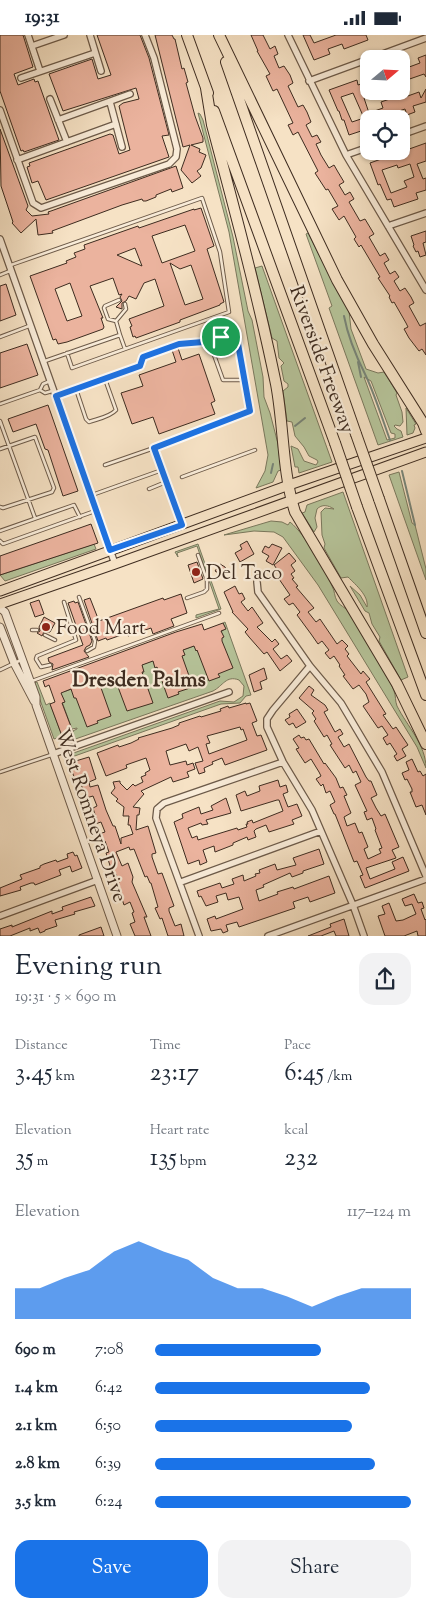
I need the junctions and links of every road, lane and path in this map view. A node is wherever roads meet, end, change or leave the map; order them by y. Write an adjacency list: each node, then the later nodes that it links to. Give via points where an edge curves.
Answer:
1 (28, 35): 9 (street)
2 (64, 35): 9 (street)
3 (90, 35): 11 (street)
4 (145, 35): 30 (street, via 177,149 170,164 41,208 33,203)
5 (187, 35): 17 (highway, Riverside Freeway)
6 (218, 35): 57 (highway, via 337,280); 94 (highway, Riverside Freeway, bridge)
7 (288, 35): 16 (street)
8 (426, 38): 10 (street)
9 (32, 46): 13 (street)
10 (393, 50)
11 (95, 53): 13 (street); 14 (street)
12 (360, 62): 16 (street)
13 (40, 71): 15 (street)
14 (101, 71)
15 (21, 78)
16 (309, 81): 29 (street)
17 (206, 89): 68 (highway, via 212,125 268,346); 104 (highway, Riverside Freeway, bridge)
18 (130, 94): 20 (street)
19 (50, 99): 22 (street)
20 (110, 102): 22 (street); 23 (street)
21 (0, 110): 30 (street)
22 (58, 121): 26 (street)
23 (116, 124): 26 (street); 27 (street)
24 (426, 126): 25 (street)
25 (410, 132)
26 (67, 142): 30 (street)
27 (122, 147)
28 (360, 150): 29 (street)
29 (346, 155): 32 (street)
30 (17, 161)
31 (426, 213): 32 (street)
32 (388, 226): 38 (street)
33 (0, 239): 34 (street)
34 (7, 258): 35 (lane); 36 (street)
35 (0, 261)
36 (10, 268): 37 (lane); 42 (street); 46 (lane, via 202,198 220,252 229,311)
37 (0, 275)
38 (426, 290)
39 (119, 300): 41 (lane, via 104,308 108,319)
40 (125, 304): 41 (lane, via 126,309)
41 (116, 321): 43 (lane)
42 (31, 326): 44 (lane); 48 (street)
43 (120, 335): 46 (lane); 47 (lane)
44 (0, 337)
45 (210, 341): 49 (lane, via 179,344 143,357 140,366); 50 (lane, via 223,380); 50 (lane, via 233,333 237,338)
46 (125, 349): 47 (lane, via 72,368)
47 (66, 353): 48 (lane)
48 (43, 361): 51 (street)
49 (105, 378): 52 (lane); 52 (lane, via 116,410 107,416 87,421)
50 (244, 380): 60 (lane, via 250,411)
51 (50, 381): 53 (lane, via 42,384); 54 (street)
52 (76, 389): 54 (lane)
53 (40, 390): 54 (lane); 55 (lane)
54 (55, 393): 70 (street)
55 (0, 405)
56 (0, 421): 59 (lane)
57 (426, 431)
58 (426, 438): 68 (main road)
59 (9, 446): 61 (lane); 71 (lane); 71 (lane, via 35,437 53,485 54,490)
60 (154, 448): 64 (lane); 65 (lane)
61 (0, 449)
62 (255, 450): 66 (lane)
63 (426, 452): 72 (main road)
64 (105, 465)
65 (162, 470): 67 (lane); 70 (lane)
66 (182, 477)
67 (166, 482): 69 (lane); 77 (lane)
68 (288, 485): 72 (highway); 77 (main road)
69 (149, 489)
70 (91, 495): 74 (street)
71 (28, 499): 73 (lane); 76 (lane)
72 (292, 501): 82 (main road); 106 (highway, via 295,512 397,683)
73 (0, 507)
74 (96, 511): 75 (lane); 80 (street)
75 (80, 517): 76 (lane, via 74,505); 79 (lane, via 3,544)
76 (35, 518): 78 (lane)
77 (182, 525): 80 (main road)
78 (0, 531)
79 (0, 541)
80 (110, 550): 82 (street); 84 (main road)
81 (198, 555): 86 (lane, via 208,582 207,589)
82 (115, 564): 88 (main road)
83 (257, 582): 100 (street, via 258,592)
84 (0, 591)
85 (79, 597): 97 (lane, via 94,641 94,647)
86 (187, 598)
87 (64, 602): 99 (lane, via 76,640 37,656 40,667)
88 (0, 604)
89 (0, 608): 98 (street, West Romneya Drive, via 5,611)
90 (218, 613): 102 (lane)
91 (0, 627): 98 (street, West Romneya Drive)
92 (32, 630): 93 (lane)
93 (37, 630)
94 (426, 633)
95 (45, 635): 96 (lane)
96 (55, 640)
97 (87, 651)
98 (17, 661): 101 (lane); 102 (street, West Romneya Drive); 105 (street, West Romneya Drive)
99 (50, 665)
100 (310, 666): 108 (street, via 267,719 267,727); 111 (street, via 342,703 382,772)
101 (0, 670)
102 (30, 682): 105 (street, West Romneya Drive)
103 (230, 692): 107 (street)
104 (426, 695)
105 (36, 705): 107 (street, West Romneya Drive)
106 (426, 744)
107 (53, 755): 109 (lane); 112 (street, West Romneya Drive)
108 (282, 762): 110 (street); 113 (street, via 164,803 157,809 156,818)
109 (0, 772)
110 (321, 831): 113 (street); 114 (street)
111 (426, 878): 114 (street)
112 (98, 880): 115 (street); 117 (street, West Romneya Drive)
113 (181, 882): 118 (street)
114 (353, 905): 116 (street); 120 (street)
115 (0, 916)
116 (281, 933): 119 (street)
117 (117, 935)
118 (199, 935)
119 (268, 935)
120 (364, 935)

